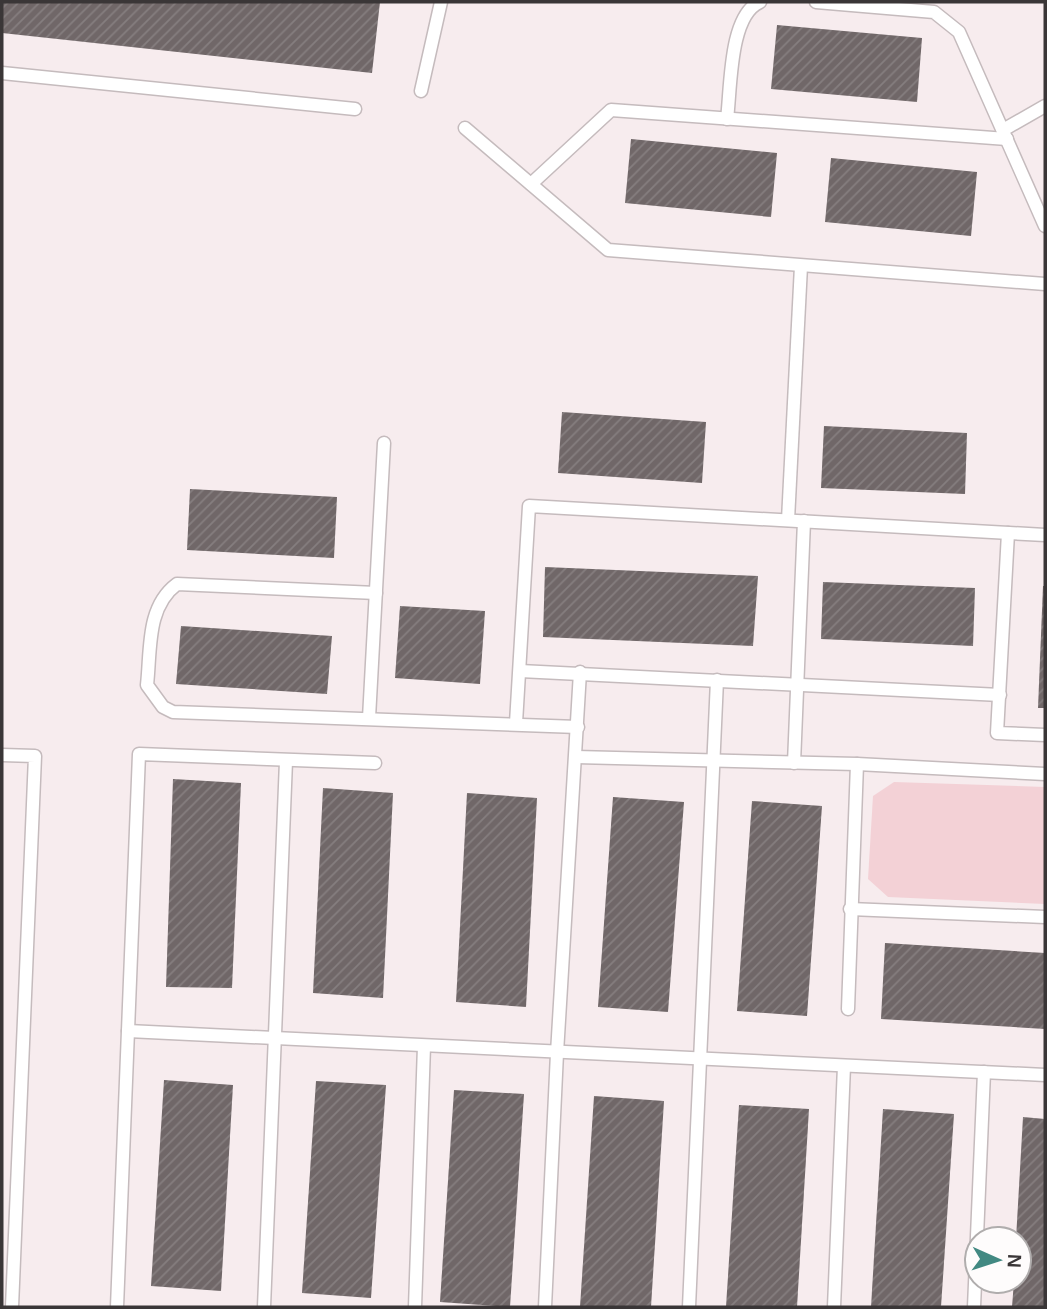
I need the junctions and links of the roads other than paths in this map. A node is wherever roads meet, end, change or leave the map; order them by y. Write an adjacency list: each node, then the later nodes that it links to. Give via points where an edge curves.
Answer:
1 (441, 2): 5 (lane)
2 (760, 2): 8 (lane, via 751,5 738,25)
3 (816, 2): 10 (lane, via 934,12 959,32)
4 (2, 73): 7 (lane)
5 (421, 91)
6 (1045, 106): 10 (lane)
7 (355, 109)
8 (727, 119): 10 (lane); 11 (lane, via 611,110)
9 (465, 128): 11 (lane)
10 (1005, 134): 12 (lane)
11 (531, 184): 13 (lane, via 608,250)
12 (1045, 226)
13 (801, 266): 14 (lane); 16 (lane)
14 (1045, 284)
15 (384, 443): 20 (lane)
16 (788, 520): 17 (lane); 21 (lane, via 529,506)
17 (804, 521): 18 (lane); 24 (lane)
18 (1008, 533): 19 (lane); 25 (lane)
19 (1045, 535)
20 (376, 593): 26 (lane); 26 (lane, via 177,584 163,594 155,609 147,685 163,707 173,712)
21 (520, 671): 22 (lane); 27 (lane)
22 (580, 672): 23 (lane); 28 (lane)
23 (717, 680): 24 (lane); 32 (lane)
24 (798, 684): 25 (lane); 35 (lane)
25 (1000, 695): 29 (lane, via 997,733)
26 (369, 718): 27 (lane)
27 (516, 723): 28 (lane)
28 (578, 727): 31 (lane)
29 (1045, 735)
30 (2, 755): 49 (lane, via 34,756)
31 (576, 757): 32 (lane); 44 (lane)
32 (713, 760): 35 (lane); 45 (lane)
33 (286, 761): 34 (lane); 41 (lane, via 139,754); 42 (lane)
34 (375, 763)
35 (794, 763): 36 (lane)
36 (857, 764): 37 (lane); 38 (lane)
37 (1045, 774)
38 (850, 909): 39 (lane); 40 (lane)
39 (1045, 917)
40 (848, 1009)
41 (128, 1031): 42 (lane); 50 (lane)
42 (275, 1037): 43 (lane); 51 (lane)
43 (424, 1046): 44 (lane); 52 (lane)
44 (557, 1053): 45 (lane); 53 (lane)
45 (702, 1060): 46 (lane); 54 (lane)
46 (844, 1066): 47 (lane); 55 (lane)
47 (984, 1072): 48 (lane); 56 (lane)
48 (1045, 1075)
49 (12, 1307)
50 (117, 1307)
51 (264, 1307)
52 (415, 1307)
53 (545, 1307)
54 (689, 1307)
55 (834, 1307)
56 (974, 1307)

